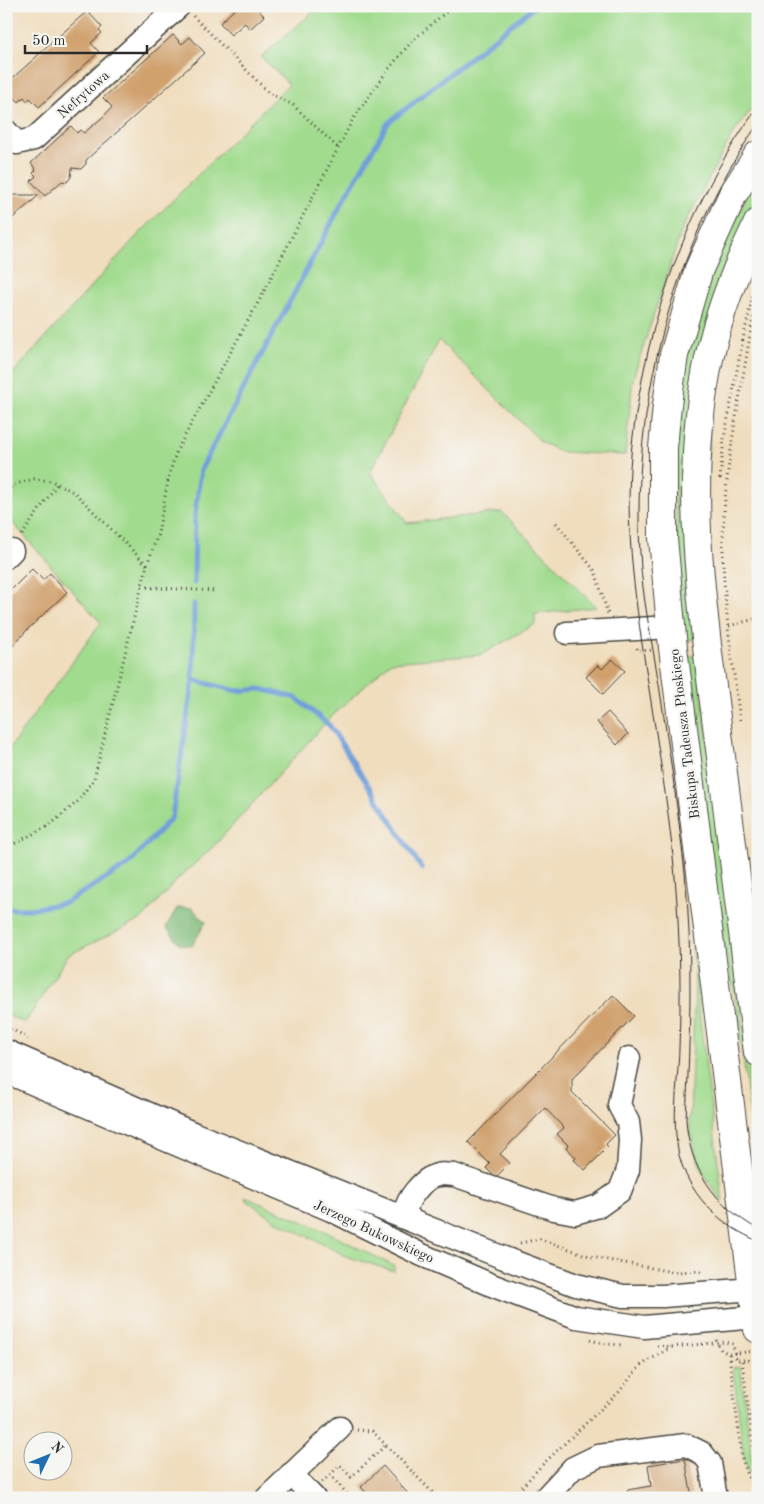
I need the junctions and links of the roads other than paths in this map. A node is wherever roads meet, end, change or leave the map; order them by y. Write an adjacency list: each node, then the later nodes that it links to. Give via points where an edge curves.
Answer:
1 (185, 9): 2 (street, Nefrytowa, via 34,139 17,143)
2 (6, 131)
3 (758, 155): 5 (main road, Biskupa Tadeusza Płoskiego, via 733,194 699,269 674,355 663,457 663,538)
4 (758, 223): 8 (main road, via 741,256 715,334 699,430 696,501 707,647)
5 (671, 627): 6 (street); 12 (main road, Biskupa Tadeusza Płoskiego)
6 (567, 634)
7 (6, 1051): 11 (street, Jerzego Bukowskiego, via 196,1134)
8 (758, 1052)
9 (629, 1058): 11 (street, via 619,1105 628,1122 630,1140 628,1170 620,1191 599,1206 575,1213 554,1209 484,1178 441,1174 431,1177 419,1188 406,1207)
10 (6, 1072): 13 (street, Jerzego Bukowskiego, via 331,1210 494,1286 576,1317 644,1327)
11 (410, 1220): 12 (street, Jerzego Bukowskiego, via 576,1285 624,1296)
12 (755, 1289): 13 (main road, Biskupa Tadeusza Płoskiego)
13 (757, 1321)
14 (340, 1428): 15 (street)
15 (292, 1474): 16 (street); 17 (street)
16 (312, 1496)
17 (267, 1498)
18 (545, 1498): 19 (street, via 573,1468 598,1456 686,1445 702,1453 710,1463)
19 (716, 1498)

